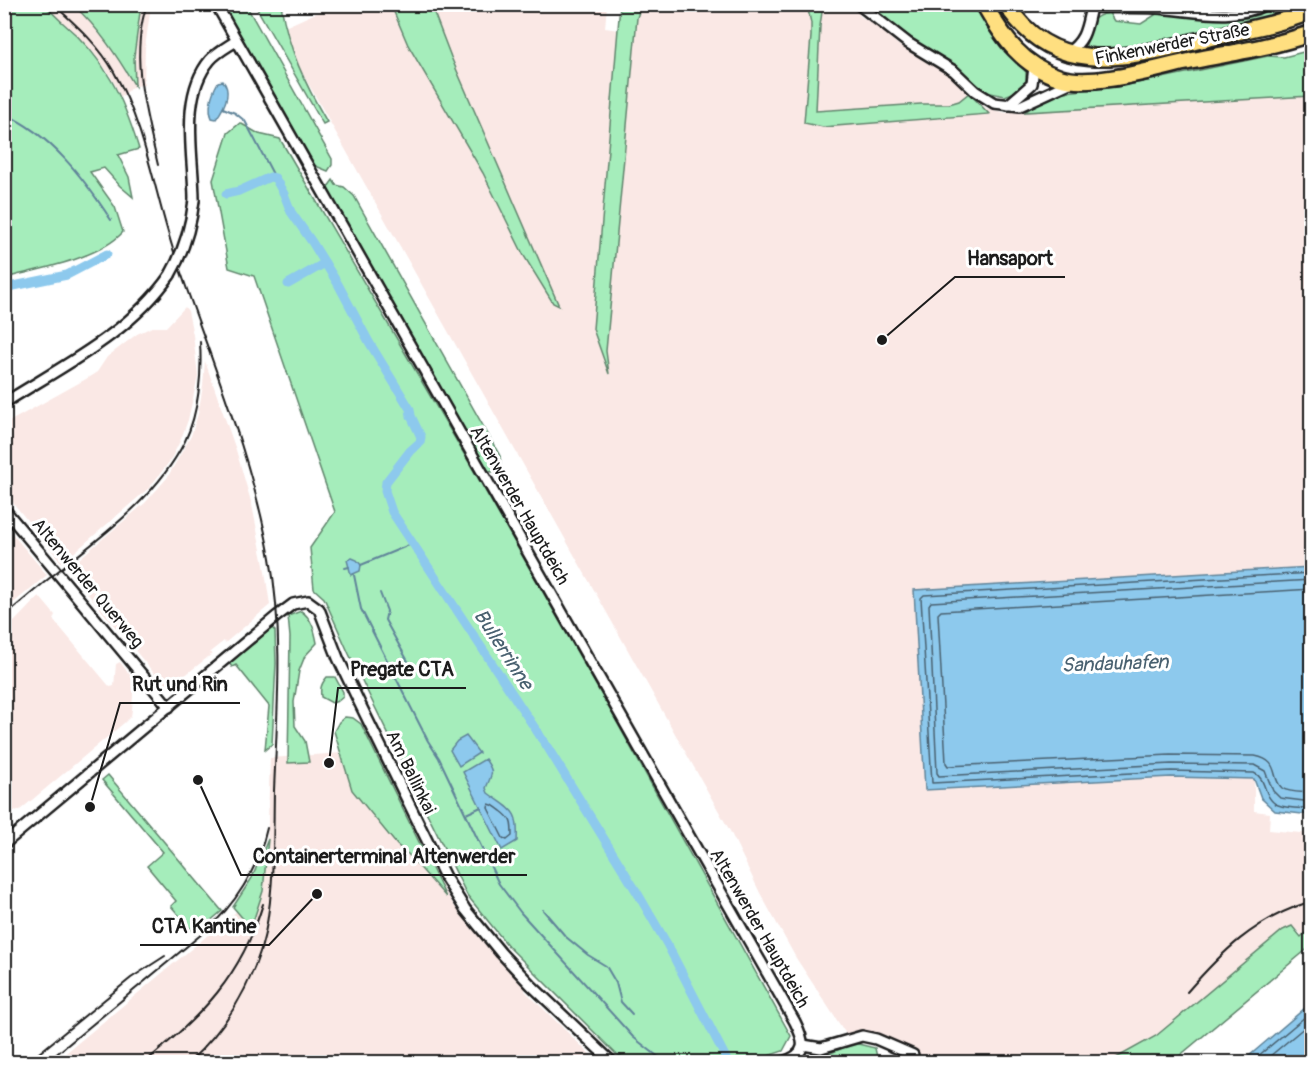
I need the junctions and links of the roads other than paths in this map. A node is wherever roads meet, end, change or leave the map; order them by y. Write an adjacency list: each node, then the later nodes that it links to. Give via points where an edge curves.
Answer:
1 (216, 4): 9 (street, Altenwerder Hauptdeich)
2 (858, 4): 13 (street, via 954,71 983,97)
3 (984, 4): 11 (main road, Finkenwerder Straße, via 1007,42)
4 (1006, 4): 10 (main road, Finkenwerder Straße, via 1036,38)
5 (1266, 4): 6 (street, via 1228,14)
6 (1087, 6): 10 (street, via 1083,37)
7 (1311, 11): 10 (main road, Finkenwerder Straße, via 1138,54 1096,59)
8 (1311, 33): 12 (main road, Finkenwerder Straße, via 1237,53)
9 (236, 41): 14 (street, bridge, via 207,65 193,95 194,200 188,233 170,275 142,310 117,331); 18 (street, Altenwerder Hauptdeich, via 795,1022)
10 (1066, 53)
11 (1034, 67): 12 (main road, Finkenwerder Straße); 13 (street, via 1029,88)
12 (1075, 81): 13 (street, Finkenwerder Straße, via 1024,105)
13 (1008, 105)
14 (4, 403)
15 (4, 509): 16 (street, Altenwerder Querweg)
16 (169, 707): 17 (street); 20 (street, Am Ballinkai, via 293,604 308,601 319,609 358,702 445,877 465,909 526,979)
17 (4, 844)
18 (803, 1045): 19 (street, via 821,1048 862,1036); 21 (street, via 796,1057)
19 (913, 1055)
20 (612, 1062)
21 (783, 1062)

